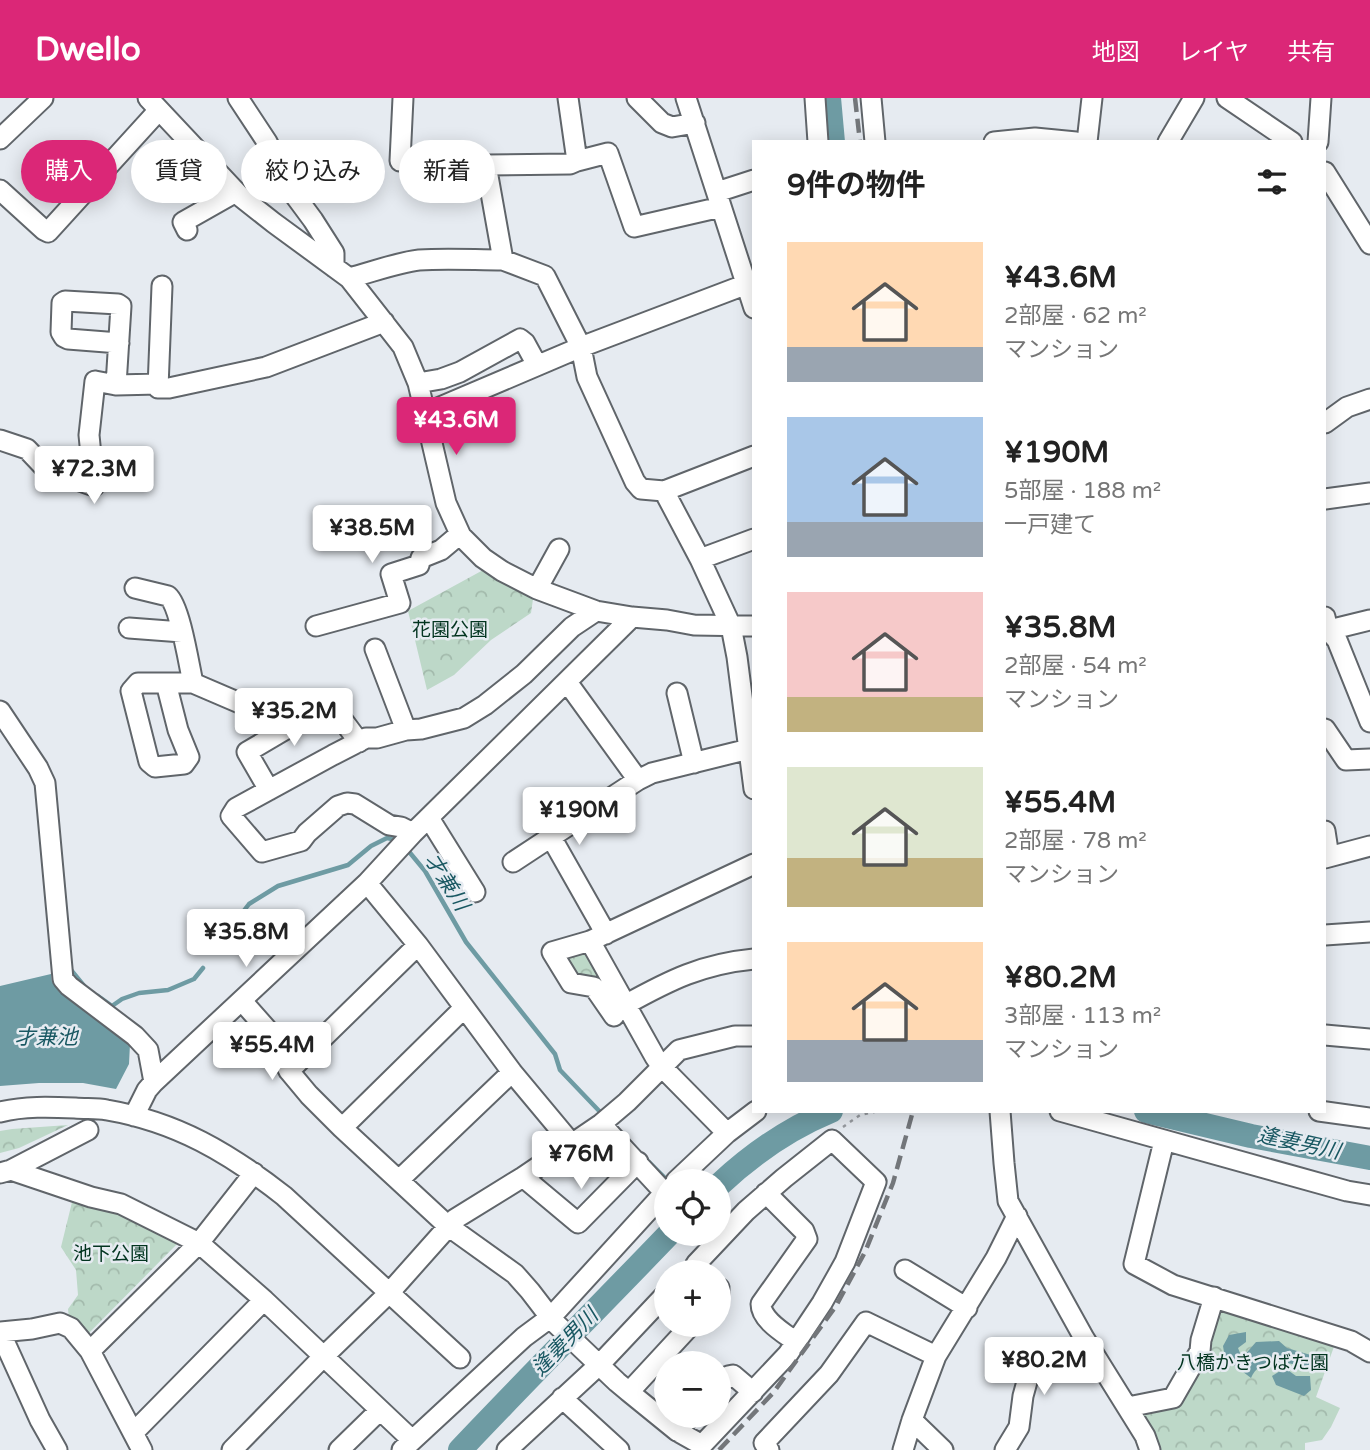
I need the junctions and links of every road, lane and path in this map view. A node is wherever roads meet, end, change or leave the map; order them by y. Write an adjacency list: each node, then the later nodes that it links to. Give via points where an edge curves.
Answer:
1 (43, 98): 15 (street)
2 (238, 98): 36 (street, via 334,253)
3 (403, 98): 16 (street)
4 (568, 98): 25 (street)
5 (637, 98): 14 (street, via 662,123 672,127)
6 (686, 98): 14 (street)
7 (815, 98): 17 (street)
8 (871, 98): 18 (street)
9 (1092, 98): 21 (street)
10 (1194, 98): 22 (street)
11 (1227, 98): 23 (street)
12 (1321, 98): 24 (street)
13 (154, 104): 29 (street, via 48,232); 30 (street)
14 (695, 123): 31 (street)
15 (0, 139)
16 (401, 140)
17 (818, 140)
18 (875, 140)
19 (1023, 140): 20 (street)
20 (1056, 140)
21 (1087, 140)
22 (1169, 140)
23 (1289, 140)
24 (1318, 140)
25 (577, 161): 26 (street); 31 (street, via 608,153 634,227)
26 (495, 165)
27 (1326, 174): 34 (street)
28 (752, 181): 31 (street)
29 (0, 190)
30 (236, 192): 33 (street, via 183,222); 36 (street)
31 (719, 200): 37 (street)
32 (493, 203): 35 (street)
33 (187, 230)
34 (1370, 244)
35 (503, 260): 36 (street, via 417,260); 42 (street, via 545,276)
36 (341, 273): 40 (street)
37 (747, 284): 39 (street); 42 (street)
38 (162, 286): 45 (street)
39 (752, 301)
40 (384, 322): 44 (street, via 403,347); 45 (street, via 266,367 169,388 158,388)
41 (119, 343): 46 (street)
42 (581, 347): 43 (street); 52 (street, via 587,377 635,482 641,489)
43 (537, 365): 44 (street, via 520,339 460,372); 48 (street)
44 (418, 383): 48 (street)
45 (158, 384): 46 (street)
46 (117, 385): 50 (street, via 95,381 89,435 94,486 46,469 27,449)
47 (1370, 400): 49 (street, via 1347,407)
48 (426, 413): 55 (street, via 444,495)
49 (1326, 422)
50 (0, 440)
51 (752, 457): 52 (street)
52 (664, 491): 58 (street)
53 (1370, 493): 54 (street)
54 (1326, 499)
55 (460, 534): 60 (street, via 483,558); 64 (street, via 422,558 419,565 391,574 400,603)
56 (752, 540): 58 (street)
57 (559, 549): 60 (street)
58 (700, 559): 65 (street)
59 (135, 588): 69 (street, via 172,599)
60 (537, 589): 61 (street)
61 (596, 611): 62 (street); 78 (street, via 485,705 464,718)
62 (632, 617): 65 (street); 71 (street)
63 (1370, 620): 67 (street)
64 (316, 625)
65 (731, 626): 66 (street); 81 (street)
66 (752, 626)
67 (1326, 626): 77 (street, via 1337,640)
68 (129, 628): 69 (street)
69 (182, 632): 73 (street)
70 (375, 649): 78 (street)
71 (567, 682): 84 (street); 86 (street)
72 (166, 683): 73 (street)
73 (192, 683): 75 (street, via 256,710)
74 (677, 692): 83 (street)
75 (287, 709): 80 (street, via 336,711); 85 (street, via 286,729 247,752)
76 (0, 711): 109 (street, via 45,783 63,979 148,1050)
77 (1370, 722)
78 (406, 730): 80 (street)
79 (1326, 730): 82 (street, via 1346,760)
80 (359, 742): 85 (street)
81 (752, 749): 83 (street)
82 (1370, 759)
83 (694, 763): 84 (street)
84 (638, 780): 87 (street)
85 (269, 790): 88 (street, via 236,808 231,816 262,852 301,841 338,806 348,803 401,827)
86 (429, 818): 88 (street); 94 (street)
87 (551, 837): 91 (street); 97 (street)
88 (406, 841): 93 (street)
89 (1370, 846): 90 (street)
90 (1327, 857)
91 (513, 862)
92 (752, 865): 97 (street)
93 (367, 883): 98 (street); 100 (street)
94 (475, 892)
95 (1370, 932): 96 (street)
96 (1326, 935)
97 (598, 937): 102 (street); 102 (street, via 552,952 570,983 594,987)
98 (418, 945): 101 (street); 107 (street)
99 (752, 958): 102 (street, via 715,964 667,981)
100 (242, 1001): 107 (street, via 280,1044); 109 (street)
101 (464, 1008): 108 (street); 119 (street)
102 (619, 1010): 106 (street)
103 (1326, 1035): 105 (street)
104 (752, 1036): 106 (street, via 679,1050)
105 (1370, 1039)
106 (662, 1066): 118 (street); 121 (street)
107 (289, 1071): 119 (street)
108 (512, 1072): 124 (street); 131 (street)
109 (154, 1082): 116 (street)
110 (0, 1112): 116 (street, via 56,1107)
111 (1326, 1112): 117 (street)
112 (752, 1113): 121 (street)
113 (870, 1113): 122 (path, via 860,1115)
114 (1000, 1113): 135 (street, via 1009,1201)
115 (1067, 1113): 123 (street)
116 (134, 1116): 128 (street, via 189,1135)
117 (1370, 1118)
118 (601, 1124): 124 (street); 125 (street)
119 (342, 1128): 131 (street)
120 (88, 1130): 127 (street)
121 (727, 1133): 126 (street)
122 (832, 1140): 132 (street); 148 (street, via 876,1183 845,1262)
123 (1164, 1141): 133 (street); 141 (street, via 1134,1264 1173,1285)
124 (572, 1144): 130 (street)
125 (638, 1163): 129 (street); 130 (street, via 578,1223)
126 (689, 1169)
127 (6, 1171): 137 (street, via 121,1204)
128 (254, 1173): 137 (street); 140 (street)
129 (654, 1176)
130 (523, 1177): 136 (street)
131 (399, 1180): 136 (street)
132 (766, 1193): 138 (street); 148 (street, via 807,1239 761,1304 762,1313)
133 (1370, 1195)
134 (654, 1205): 145 (street)
135 (1017, 1216): 144 (street); 149 (street)
136 (448, 1226): 140 (street); 145 (street, via 515,1275)
137 (200, 1243): 142 (street); 150 (street)
138 (703, 1260)
139 (905, 1270): 144 (street)
140 (390, 1292): 153 (street); 154 (street)
141 (1214, 1297): 151 (street, via 1351,1341); 160 (street, via 1200,1351 1173,1398)
142 (264, 1300): 153 (street); 165 (street)
143 (654, 1305): 155 (street)
144 (967, 1308): 152 (street)
145 (552, 1319): 155 (street); 166 (street, via 524,1337)
146 (0, 1332): 150 (street, via 60,1323 71,1328); 167 (street)
147 (680, 1337): 157 (street)
148 (796, 1342): 158 (street)
149 (1088, 1345): 160 (street); 175 (street, via 1032,1360 1019,1427)
150 (90, 1351): 165 (street)
151 (1370, 1352)
152 (936, 1356): 162 (street); 172 (street, via 866,1322 828,1374 764,1443)
153 (323, 1357): 161 (street); 168 (street)
154 (460, 1358)
155 (596, 1361): 157 (street); 159 (street)
156 (731, 1375): 158 (street)
157 (629, 1392): 164 (street)
158 (753, 1392): 164 (street, via 702,1445)
159 (562, 1398): 170 (street); 171 (street)
160 (1128, 1407): 176 (street)
161 (380, 1410): 166 (street); 169 (street)
162 (912, 1420): 173 (street); 174 (street)
163 (680, 1428): 164 (street)
164 (677, 1431)
165 (138, 1441)
166 (407, 1445)
167 (57, 1450)
168 (232, 1450)
169 (339, 1450)
170 (507, 1450)
171 (619, 1450)
172 (769, 1450)
173 (903, 1450)
174 (943, 1450)
175 (1005, 1450)
176 (1150, 1450)

